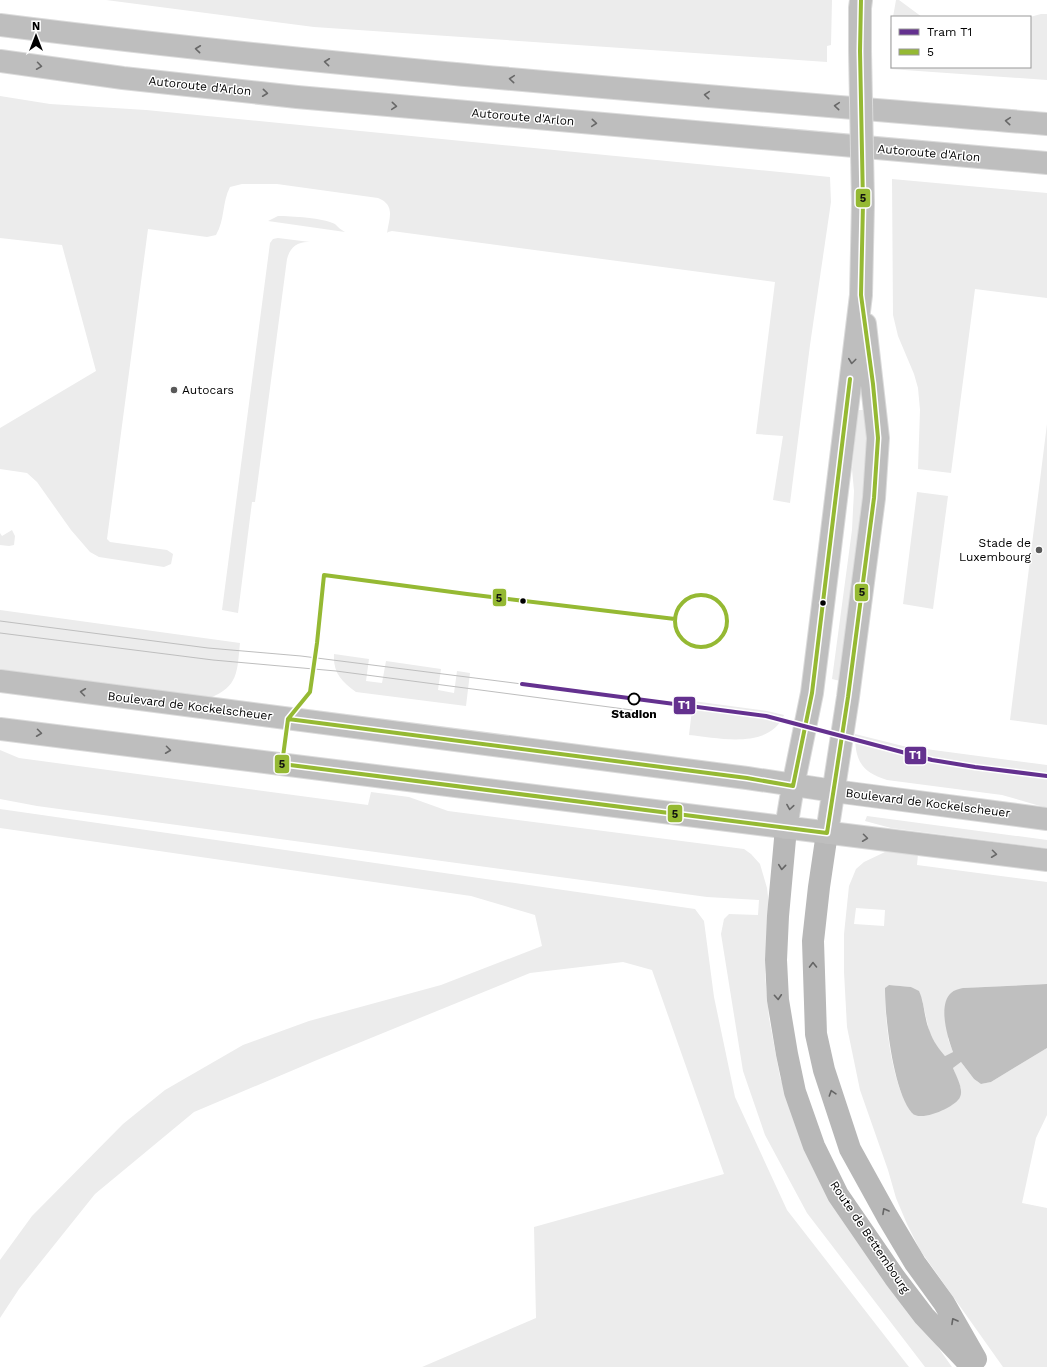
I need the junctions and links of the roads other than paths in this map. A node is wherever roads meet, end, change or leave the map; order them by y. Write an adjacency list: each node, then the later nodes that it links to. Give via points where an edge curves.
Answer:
1 (861, 0): 6 (main road, bridge)
2 (0, 25): 4 (main road, one-way to 2, via 366,66)
3 (0, 61): 5 (main road, Autoroute d'Arlon, one-way to 5, via 123,78 297,97)
4 (1047, 124)
5 (1047, 163)
6 (861, 295): 9 (main road, one-way to 9, via 812,686); 10 (main road, via 878,438 874,498)
7 (0, 681): 9 (main road, Boulevard de Kockelscheuer, one-way to 7)
8 (0, 728): 12 (main road, one-way to 12)
9 (793, 786): 10 (main road, Boulevard de Kockelscheuer); 12 (main road, one-way to 12)
10 (834, 791): 11 (main road, Boulevard de Kockelscheuer); 13 (main road)
11 (1047, 819)
12 (786, 828): 13 (main road); 15 (main road, Route de Bettembourg, one-way to 15, via 776,960 778,1000 795,1092 814,1146 838,1195 924,1316)
13 (827, 833): 14 (main road, one-way to 14); 16 (main road, Route de Bettembourg, one-way to 13, via 944,1303 915,1263 887,1216 850,1148 824,1070 816,1034 813,941)
14 (1047, 860)
15 (972, 1367)
16 (980, 1367)

